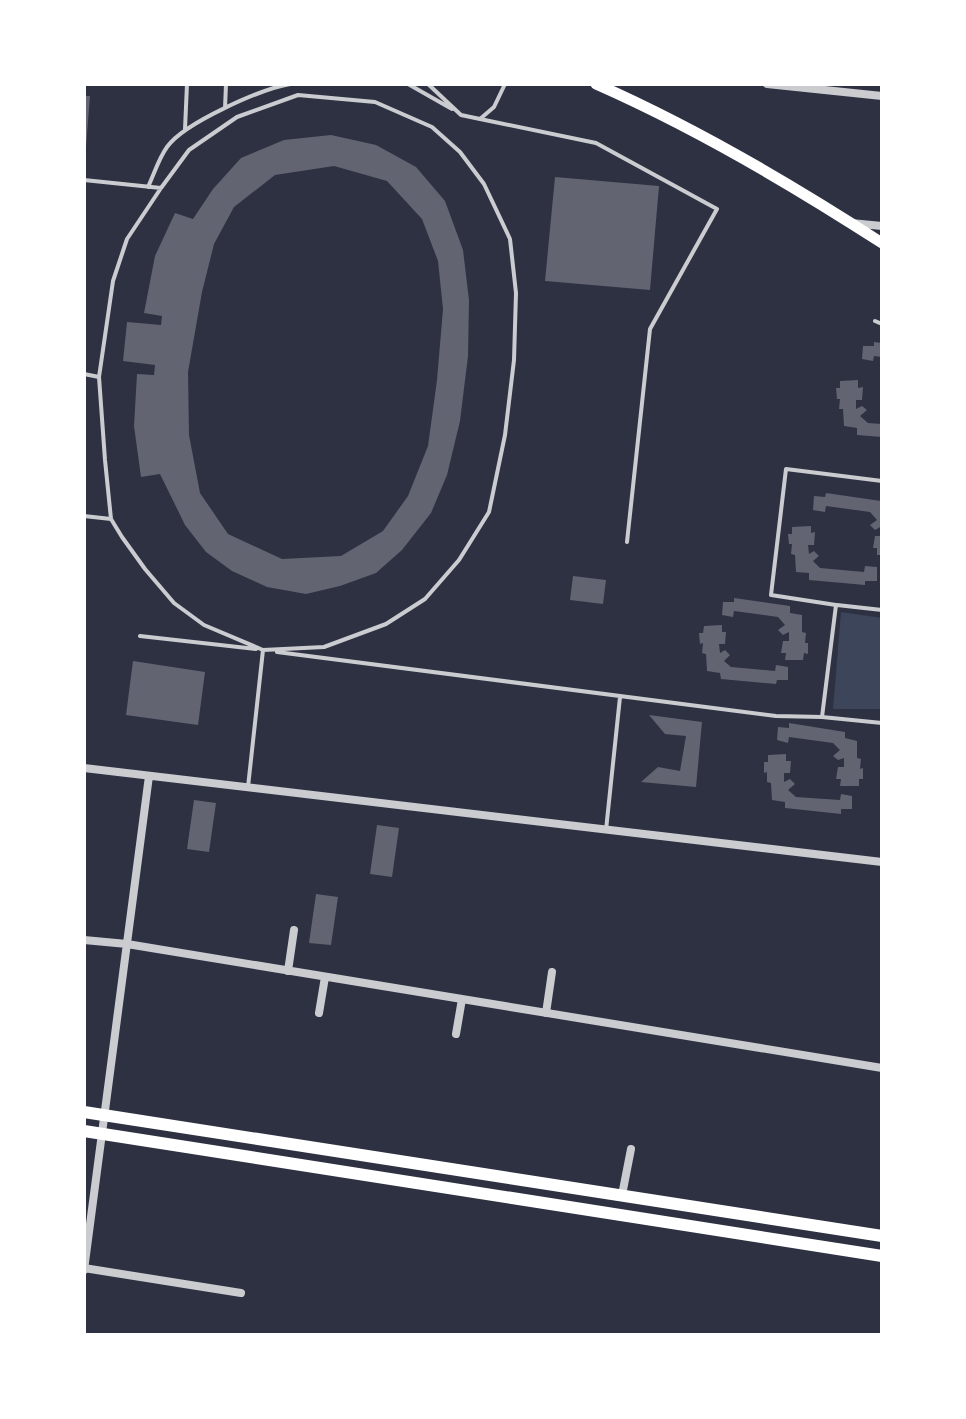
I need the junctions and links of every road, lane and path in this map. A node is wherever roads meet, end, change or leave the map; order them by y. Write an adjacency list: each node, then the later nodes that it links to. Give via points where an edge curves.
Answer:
1 (187, 84): 15 (lane)
2 (226, 84): 12 (lane)
3 (264, 84): 10 (lane)
4 (290, 84): 10 (lane)
5 (408, 84): 13 (lane)
6 (428, 84): 13 (lane)
7 (505, 84): 14 (lane, via 494,107)
8 (596, 84): 19 (main road, via 723,146)
9 (767, 84): 11 (street)
10 (264, 92): 12 (lane)
11 (882, 96)
12 (225, 108): 15 (lane)
13 (461, 115): 14 (lane)
14 (480, 119): 29 (lane, via 596,143 717,209 650,329)
15 (185, 129): 17 (lane, via 167,147)
16 (84, 180): 17 (lane)
17 (148, 187): 18 (lane)
18 (161, 188): 25 (lane, via 122,253); 33 (lane, via 189,150 237,117 298,95 375,102 432,127 460,152 484,184 510,239 516,293 514,360 489,512 459,560 425,599 386,624 324,647)
19 (851, 223): 20 (street); 21 (main road)
20 (882, 226)
21 (882, 243)
22 (875, 321): 23 (lane)
23 (882, 324)
24 (84, 374): 25 (lane)
25 (99, 377): 28 (lane)
26 (882, 481): 30 (lane, via 786,469 771,595)
27 (84, 516): 28 (lane)
28 (111, 519): 33 (lane, via 174,603 204,625)
29 (627, 542)
30 (836, 605): 31 (lane); 35 (lane)
31 (882, 610)
32 (140, 636): 33 (lane)
33 (263, 650): 34 (lane); 39 (lane)
34 (620, 697): 35 (lane); 40 (lane)
35 (822, 717): 36 (lane)
36 (882, 723)
37 (84, 768): 38 (street)
38 (149, 776): 39 (street); 44 (street)
39 (248, 787): 40 (street)
40 (606, 830): 41 (street)
41 (882, 862)
42 (294, 930): 45 (street)
43 (84, 940): 44 (street)
44 (127, 944): 45 (street); 54 (street)
45 (288, 971): 47 (street)
46 (552, 972): 50 (street)
47 (325, 977): 48 (street); 49 (street)
48 (462, 999): 50 (street); 51 (street)
49 (319, 1013)
50 (546, 1013): 52 (street)
51 (456, 1034)
52 (882, 1068)
53 (84, 1112): 54 (main road)
54 (104, 1115): 56 (street); 58 (main road)
55 (84, 1131): 56 (main road)
56 (102, 1134): 60 (main road); 61 (street)
57 (631, 1149): 58 (street)
58 (622, 1195): 59 (main road)
59 (882, 1236)
60 (882, 1256)
61 (84, 1269): 62 (street)
62 (241, 1293)

